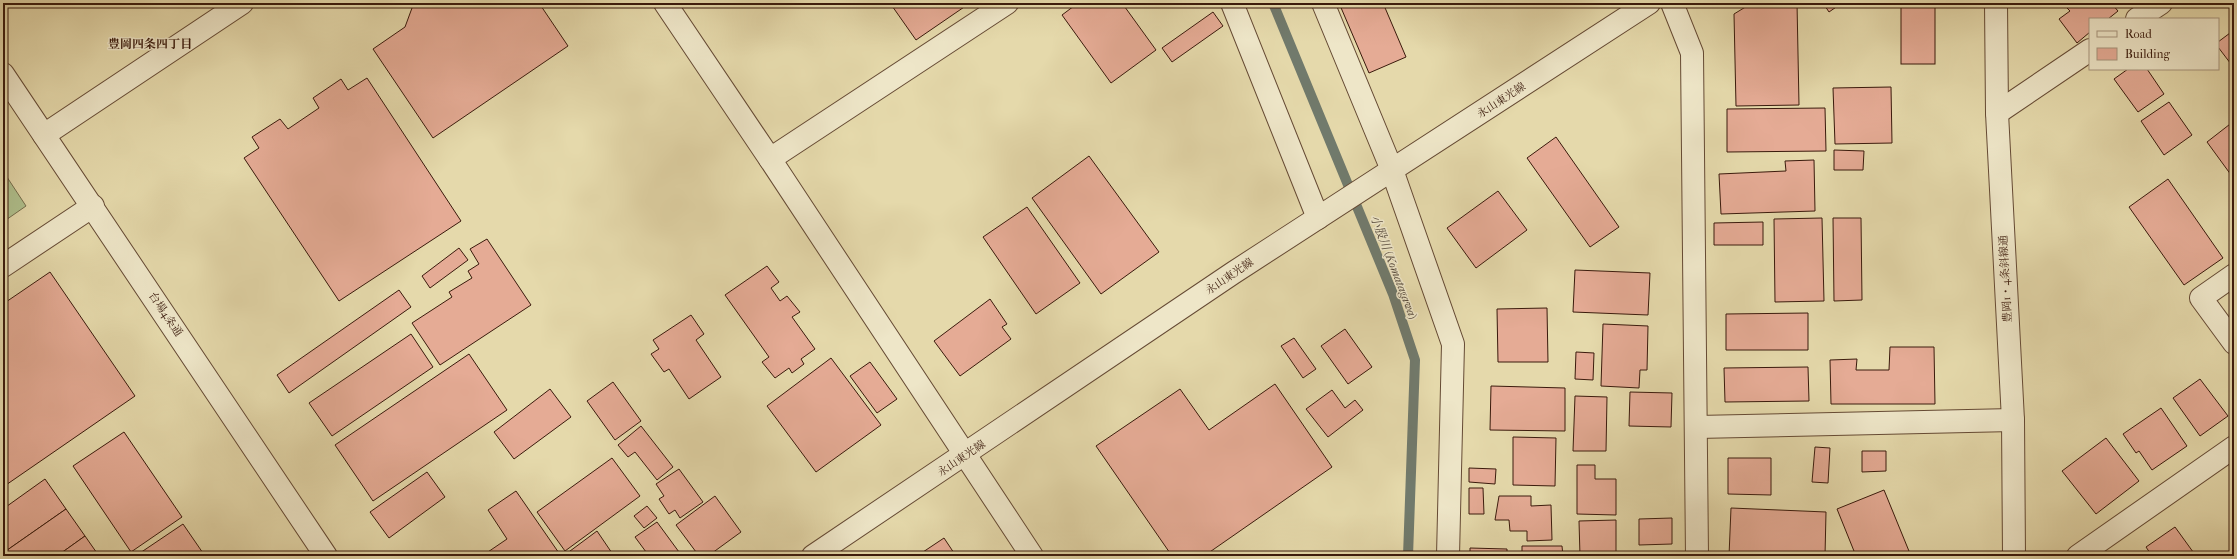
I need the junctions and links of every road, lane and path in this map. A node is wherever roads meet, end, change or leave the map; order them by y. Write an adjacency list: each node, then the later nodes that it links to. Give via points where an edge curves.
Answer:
1 (242, 3): 14 (street)
2 (665, 3): 15 (street)
3 (1007, 3): 15 (street)
4 (1232, 3): 18 (street)
5 (1323, 3): 16 (street)
6 (1649, 3): 16 (street, 永山東光線)
7 (1672, 3): 23 (street, via 1692,54)
8 (1996, 3): 13 (street, 豊岡1・4条斜線通)
9 (2161, 3): 10 (street)
10 (2138, 18)
11 (2089, 51): 13 (street)
12 (3, 74): 14 (street, 台場4条通)
13 (1997, 113): 22 (street, 豊岡1・4条斜線通)
14 (44, 135): 17 (street, 台場4条通)
15 (770, 159): 25 (street)
16 (1385, 174): 18 (street, 永山東光線); 29 (street, via 1454,344)
17 (93, 206): 19 (street); 26 (street, 台場4条通)
18 (1318, 218): 25 (street, 永山東光線)
19 (3, 266)
20 (2234, 275): 21 (street, via 2201,298)
21 (2234, 342)
22 (2013, 420): 23 (street); 31 (street, 豊岡1・4条斜線通)
23 (1697, 427): 30 (street)
24 (2234, 447): 32 (street)
25 (965, 455): 27 (street, 永山東光線); 28 (street)
26 (326, 556)
27 (814, 556)
28 (1032, 556)
29 (1448, 556)
30 (1697, 556)
31 (2014, 556)
32 (2078, 556)

